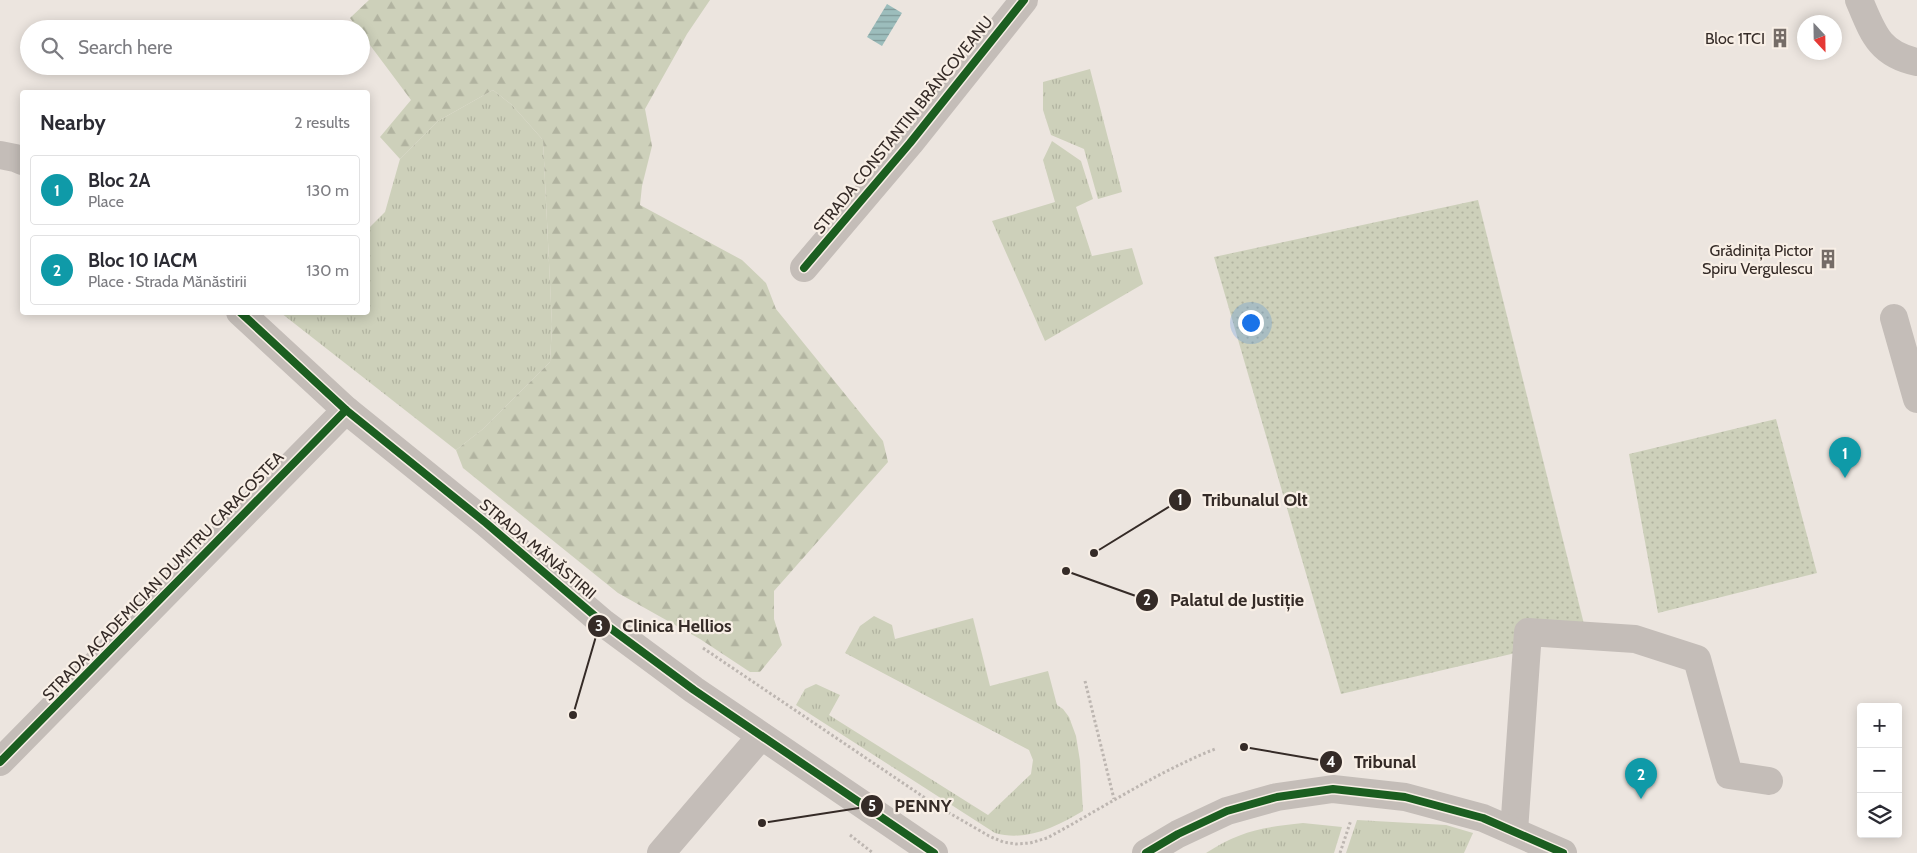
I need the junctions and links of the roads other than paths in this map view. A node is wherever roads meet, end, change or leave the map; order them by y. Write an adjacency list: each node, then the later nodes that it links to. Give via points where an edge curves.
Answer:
1 (1024, 0): 6 (street, STRADA CONSTANTIN BRÂNCOVEANU)
2 (1859, 0): 3 (street, via 1874,34 1889,52)
3 (1917, 62)
4 (0, 156): 5 (street)
5 (20, 161)
6 (804, 268)
7 (243, 315): 10 (street, STRADA MĂNĂSTIRII)
8 (1894, 318): 9 (street)
9 (1917, 400)
10 (346, 410): 11 (street, STRADA MĂNĂSTIRII, via 602,622); 12 (street, STRADA ACADEMICIAN DUMITRU CARACOSTEA)
11 (761, 736): 15 (street, STRADA MĂNĂSTIRII); 16 (street)
12 (0, 762)
13 (1769, 781): 14 (street, via 1729,775 1697,658 1635,639 1528,632)
14 (1514, 831): 17 (street, via 1483,818 1405,797 1333,789 1277,797 1227,810); 18 (street)
15 (922, 850)
16 (660, 853)
17 (1146, 853)
18 (1564, 853)

